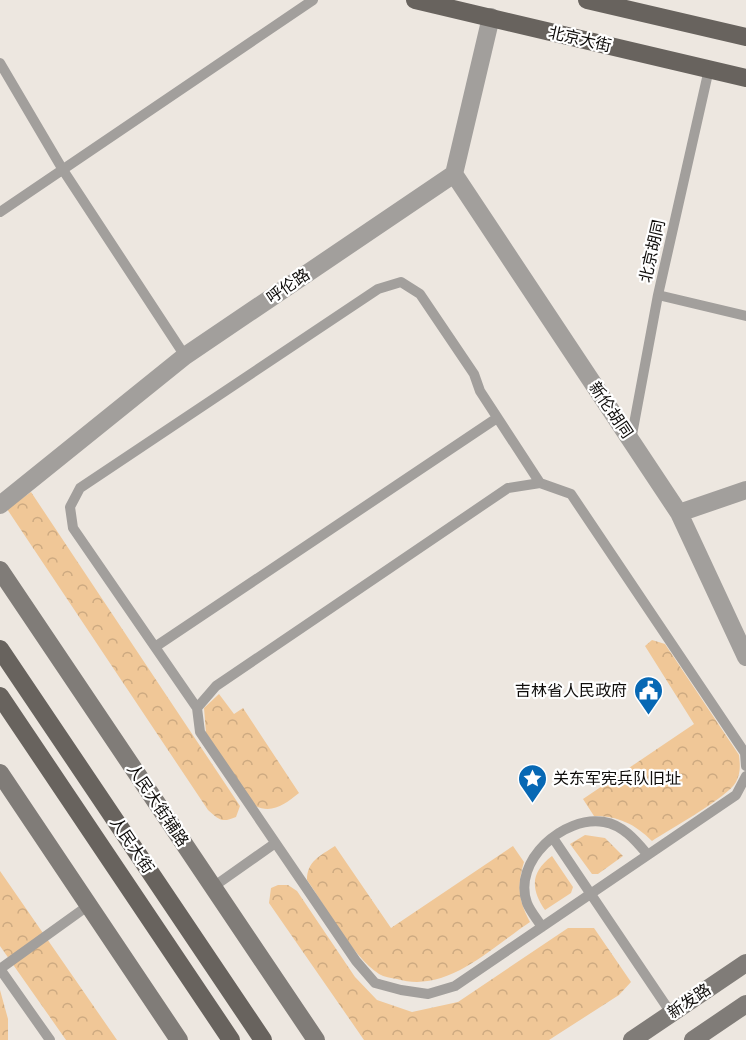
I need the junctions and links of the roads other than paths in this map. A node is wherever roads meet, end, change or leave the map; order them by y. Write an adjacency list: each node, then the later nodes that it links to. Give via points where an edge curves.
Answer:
1 (313, 0): 9 (lane)
2 (414, 0): 4 (main road, 北京大街)
3 (587, 0): 5 (main road)
4 (491, 17): 7 (main road, 北京大街); 10 (street)
5 (746, 37)
6 (0, 63): 9 (lane)
7 (709, 69): 8 (main road, 北京大街); 12 (lane, 北京胡同)
8 (746, 78)
9 (63, 170): 11 (lane); 14 (lane)
10 (454, 174): 14 (street, 呼伦路); 16 (street, 新伦胡同)
11 (0, 212)
12 (658, 295): 13 (lane); 16 (lane, 北京胡同)
13 (746, 316)
14 (185, 356): 19 (street, 呼伦路)
15 (497, 418): 17 (lane); 22 (lane); 22 (lane, via 474,374 420,294 400,282 378,289 80,488 70,507 73,528)
16 (631, 440): 20 (street, 新伦胡同)
17 (540, 483): 26 (lane, via 508,488 216,686); 27 (lane, via 571,494 745,753)
18 (746, 490): 20 (street)
19 (0, 505)
20 (679, 513): 24 (street, 新伦胡同)
21 (0, 570): 33 (main road, 人民大街辅路)
22 (155, 646): 26 (lane)
23 (0, 649): 45 (main road, 人民大街)
24 (746, 657)
25 (0, 696): 44 (main road, 人民大街)
26 (197, 708): 31 (lane, via 200,732)
27 (746, 766)
28 (0, 773): 35 (main road)
29 (746, 776): 32 (lane, via 736,795)
30 (553, 838): 32 (lane, via 571,825 604,822 629,833); 34 (lane); 36 (lane, via 539,847 527,876 527,902)
31 (274, 844): 33 (lane); 36 (lane, via 356,962 375,983 428,994 455,986)
32 (648, 854): 34 (lane)
33 (213, 887): 46 (main road, 人民大街辅路)
34 (590, 894): 36 (lane); 40 (lane)
35 (88, 905): 38 (lane); 43 (main road)
36 (542, 927)
37 (746, 963): 40 (main road, 新发路)
38 (0, 969): 42 (lane)
39 (746, 1004): 41 (main road)
40 (671, 1013): 47 (main road, 新发路)
41 (700, 1038)
42 (50, 1040)
43 (180, 1040)
44 (231, 1040)
45 (263, 1040)
46 (316, 1040)
47 (632, 1040)

